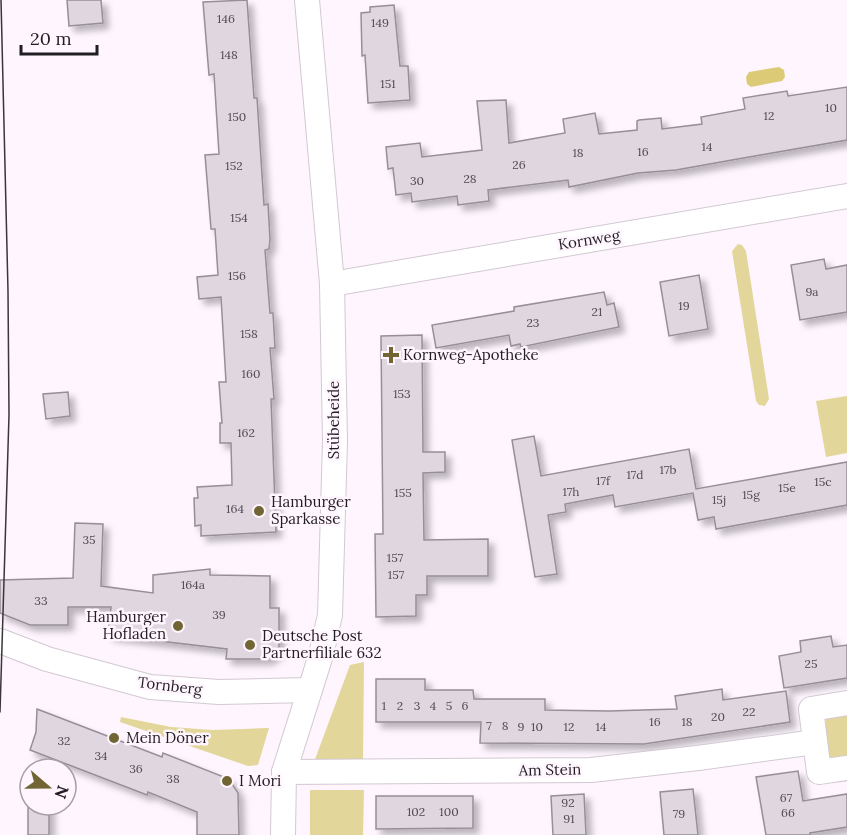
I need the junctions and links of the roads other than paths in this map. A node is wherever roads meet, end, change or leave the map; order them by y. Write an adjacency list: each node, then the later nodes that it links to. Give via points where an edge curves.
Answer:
1 (307, 0): 3 (street, Stübeheide)
2 (847, 196): 3 (street, Kornweg)
3 (332, 284): 5 (street, Stübeheide, via 335,441 330,615)
4 (0, 641): 5 (street, Tornberg, via 47,659 150,687 219,692)
5 (310, 690): 9 (street, Stübeheide)
6 (847, 703): 7 (street, via 811,709)
7 (815, 742): 8 (street, via 819,772); 9 (street, Am Stein, via 591,770)
8 (847, 768)
9 (284, 772): 10 (street, Stübeheide)
10 (283, 835)

